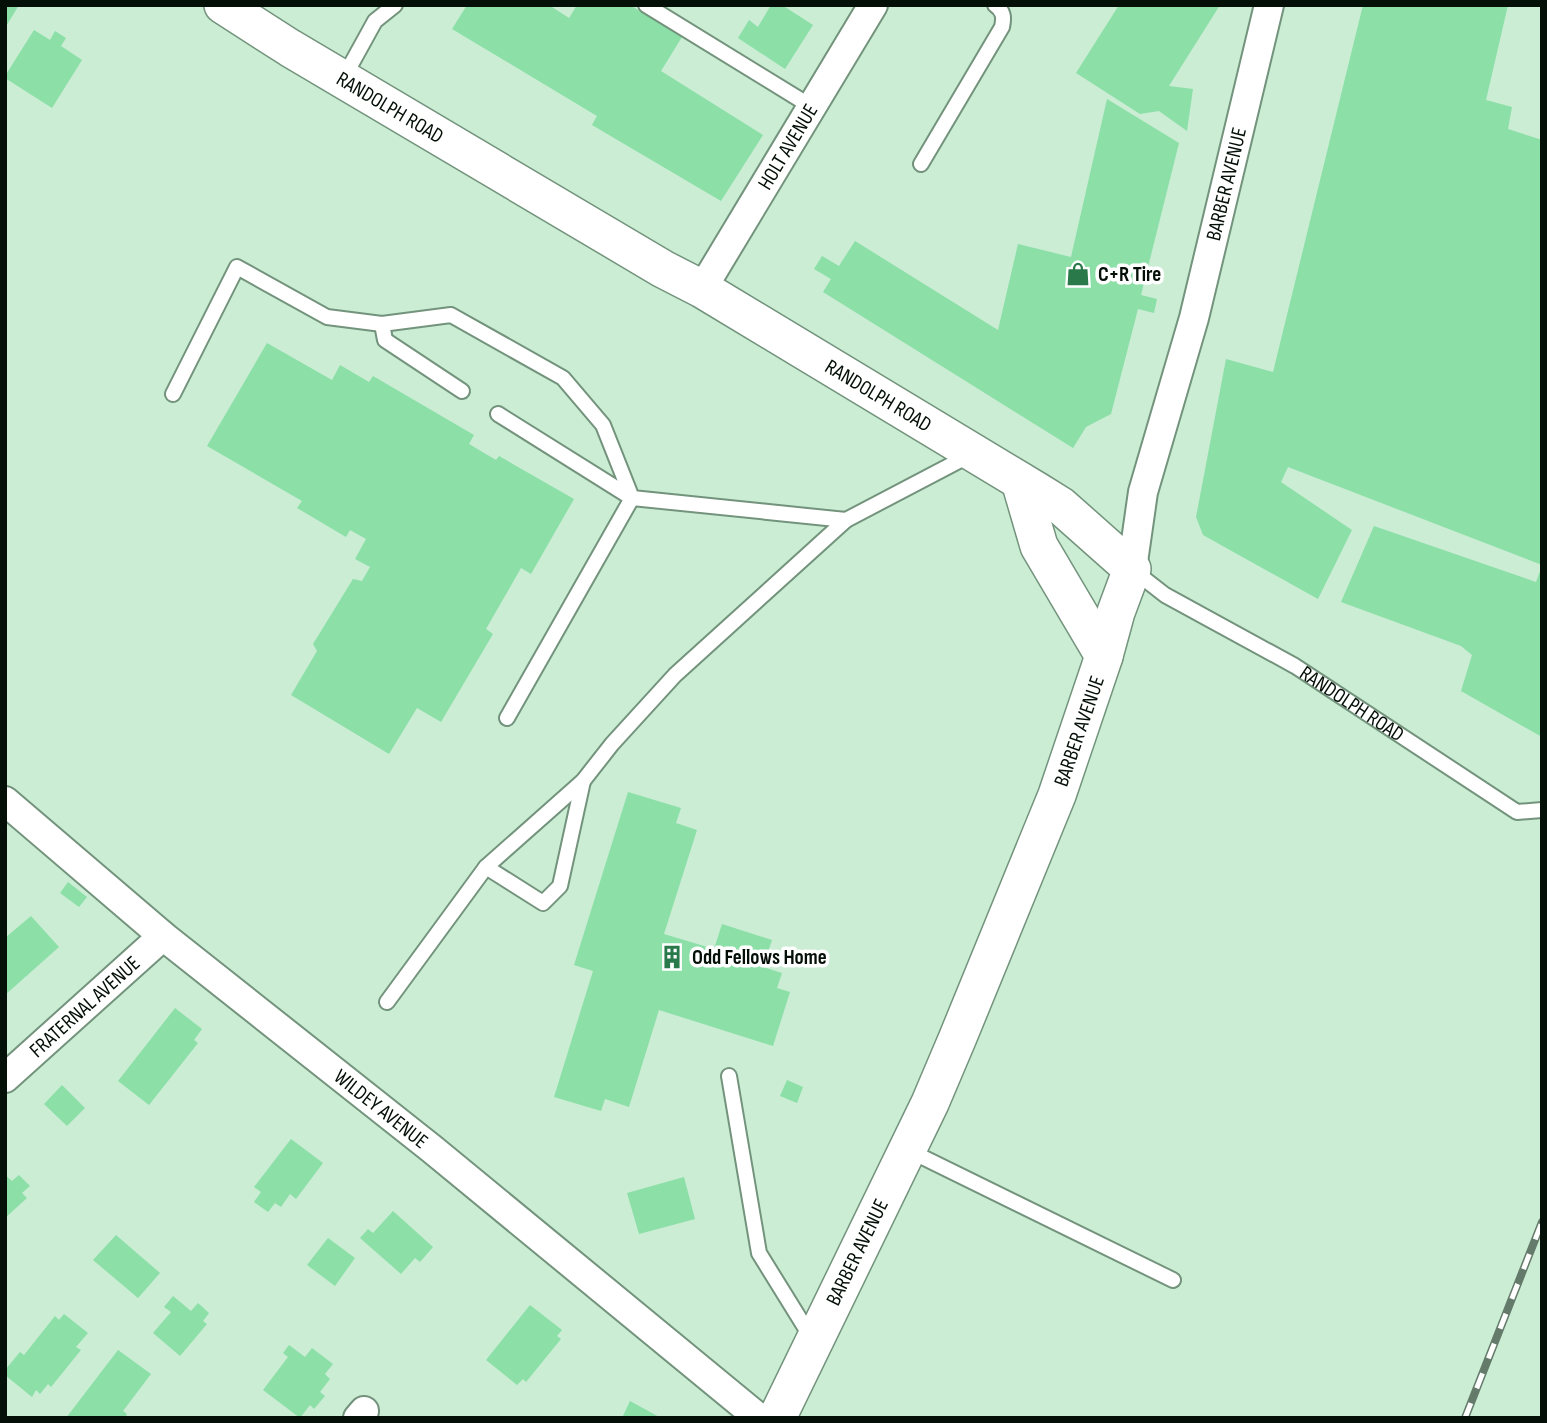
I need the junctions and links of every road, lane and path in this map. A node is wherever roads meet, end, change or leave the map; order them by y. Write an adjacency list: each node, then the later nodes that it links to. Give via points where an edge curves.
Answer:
1 (223, 5): 7 (street, RANDOLPH ROAD)
2 (395, 5): 7 (lane, via 375,21)
3 (646, 5): 8 (lane)
4 (873, 5): 8 (street, HOLT AVENUE)
5 (995, 5): 9 (lane, via 1004,18 1002,27)
6 (1269, 5): 19 (street, BARBER AVENUE, via 1195,318 1143,492)
7 (343, 79): 10 (street, RANDOLPH ROAD)
8 (811, 107): 10 (street, HOLT AVENUE)
9 (921, 164)
10 (702, 289): 15 (street, RANDOLPH ROAD)
11 (382, 324): 12 (lane, via 385,340); 13 (lane, via 327,317 237,267); 17 (lane, via 451,315 563,378 603,425)
12 (462, 391)
13 (173, 394)
14 (498, 414): 17 (lane)
15 (974, 452): 16 (street, RANDOLPH ROAD); 18 (lane)
16 (1020, 481): 19 (street, RANDOLPH ROAD, via 1061,506); 20 (street, via 1039,546)
17 (632, 498): 18 (lane); 21 (lane)
18 (846, 520): 22 (lane, via 675,675)
19 (1132, 569): 20 (street, BARBER AVENUE); 24 (lane, RANDOLPH ROAD, via 1166,595 1295,666 1517,812)
20 (1104, 656): 30 (street, BARBER AVENUE, via 1057,795)
21 (507, 718)
22 (583, 781): 25 (lane); 25 (lane, via 560,886 542,903)
23 (5, 801): 26 (street, WILDEY AVENUE)
24 (1542, 810)
25 (486, 867): 27 (lane)
26 (163, 936): 29 (street, FRATERNAL AVENUE); 33 (street, WILDEY AVENUE)
27 (387, 1002)
28 (729, 1076): 32 (lane, via 759,1253)
29 (5, 1078)
30 (907, 1150): 31 (lane); 32 (street, BARBER AVENUE)
31 (1173, 1280)
32 (814, 1341): 34 (street, BARBER AVENUE)
33 (759, 1418)
34 (777, 1418)

